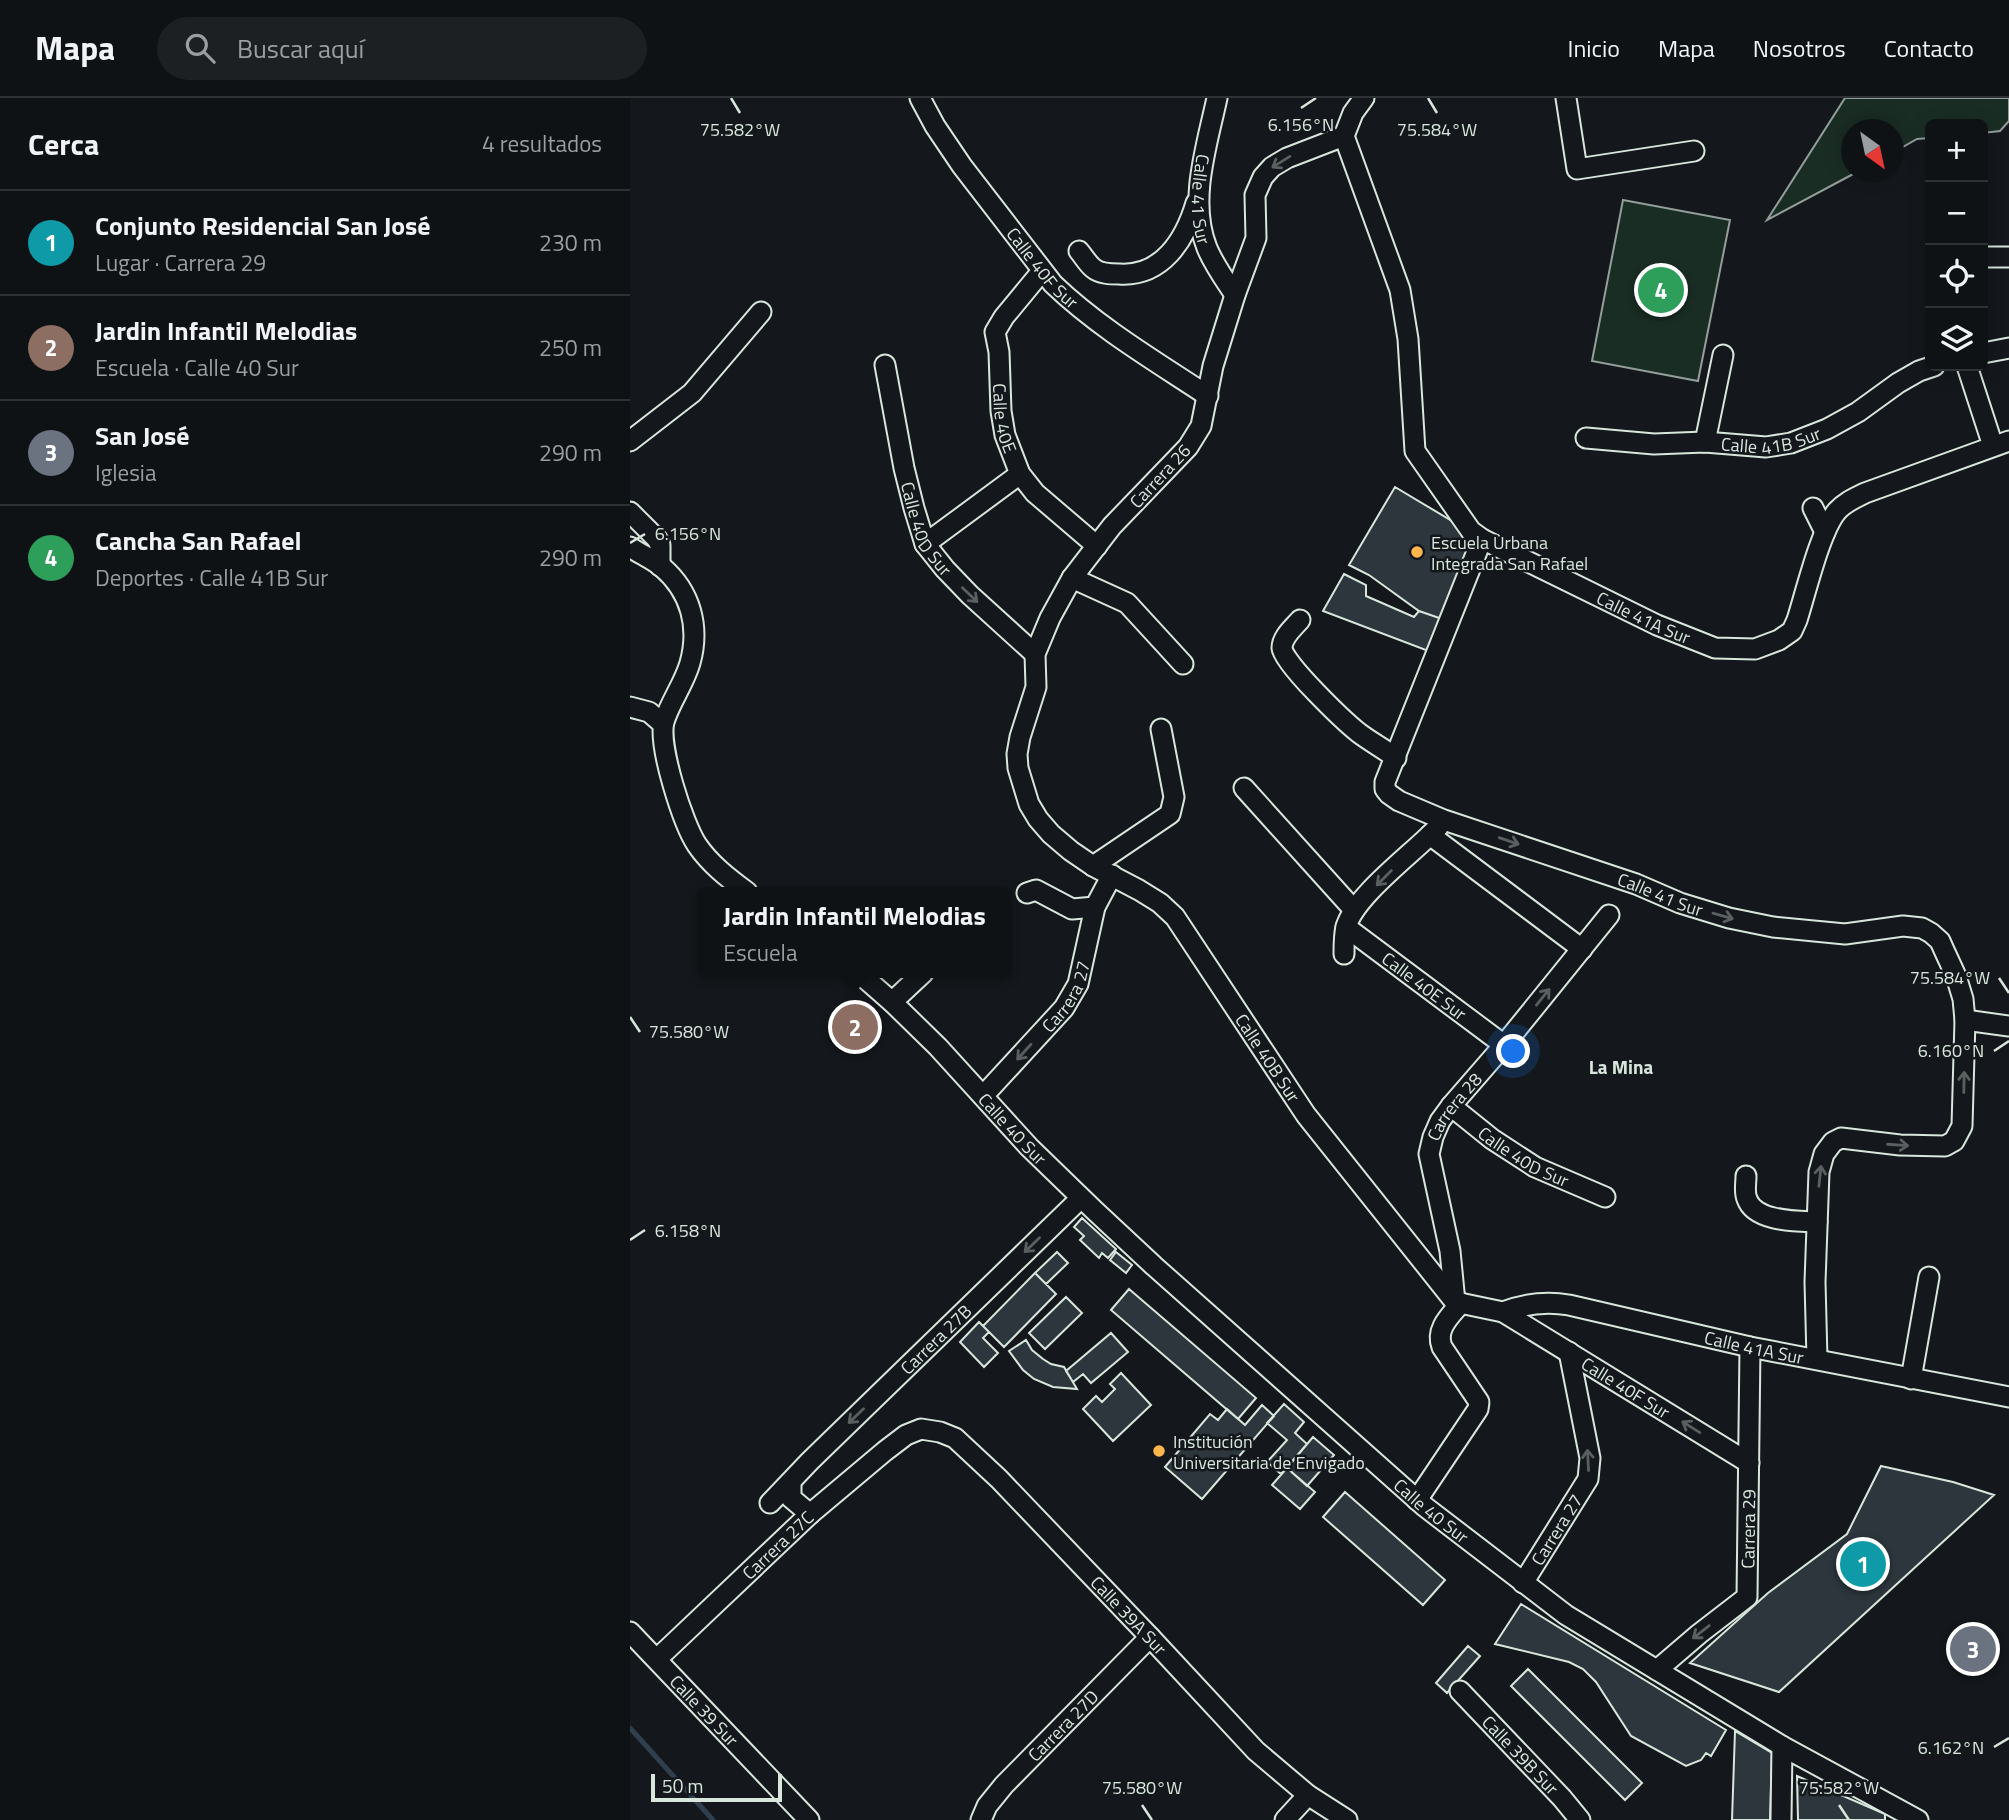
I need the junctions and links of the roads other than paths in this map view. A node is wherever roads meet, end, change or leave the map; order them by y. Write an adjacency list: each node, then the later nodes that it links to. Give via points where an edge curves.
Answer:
1 (920, 98): 11 (street, Calle 40F Sur, via 962,166)
2 (1217, 98): 7 (street, Calle 41 Sur)
3 (1566, 98): 6 (street, via 1577,169)
4 (1358, 105): 5 (street)
5 (1344, 136): 12 (street, Carrera 26, one-way to 12, via 1287,158 1263,177 1255,195 1256,238); 29 (street, Calle 41A Sur, via 1400,290 1415,451 1471,531)
6 (1694, 151)
7 (1199, 193): 8 (street, via 1186,229 1168,256 1149,271 1102,272); 12 (street, Calle 41 Sur, via 1207,249)
8 (1079, 251)
9 (1988, 257): 10 (street)
10 (2009, 257)
11 (1042, 271): 20 (street, Calle 40F Sur, via 1115,334); 25 (street, Calle 40E, via 996,332 1003,423)
12 (1235, 295): 20 (street, Carrera 26)
13 (761, 312): 22 (street, via 692,393)
14 (2009, 348): 15 (street)
15 (1988, 352)
16 (1723, 355): 23 (street)
17 (885, 365): 30 (street, Calle 40D Sur, via 904,468)
18 (1925, 369): 23 (street, Calle 41B Sur, via 1858,412 1791,443 1766,447)
19 (1969, 371): 24 (street)
20 (1208, 396): 31 (street, Carrera 26, via 1201,426 1188,447)
21 (1586, 438): 23 (street, Calle 41B Sur, via 1654,444)
22 (630, 441)
23 (1705, 442)
24 (2001, 444): 28 (street, Calle 41A Sur, via 1849,501)
25 (1020, 474): 30 (street); 31 (street, Calle 40E, via 1052,509)
26 (1813, 508): 28 (street)
27 (630, 512): 33 (street, via 657,539)
28 (1825, 532): 29 (street, Calle 41A Sur, via 1792,631 1755,649 1715,648 1657,625)
29 (1482, 539): 41 (street)
30 (925, 544): 36 (street, Calle 40D Sur, one-way to 36, via 970,595)
31 (1097, 546): 34 (street, Carrera 26)
32 (630, 547): 33 (street)
33 (660, 566): 39 (street, via 687,599 694,639 690,665)
34 (1072, 578): 36 (street, Carrera 26); 37 (street, via 1127,603)
35 (1300, 620): 41 (street, via 1283,643 1287,659 1357,732)
36 (1035, 654): 43 (street, Carrera 26, via 1036,687 1017,754)
37 (1183, 664)
38 (630, 707): 39 (street, via 649,712)
39 (663, 724): 48 (street, via 670,772 695,843 717,870)
40 (1160, 729): 46 (street, via 1174,797 1170,814)
41 (1396, 758): 44 (street, Calle 41 Sur, via 1385,789 1399,801)
42 (1244, 789): 52 (street, Calle 40E Sur)
43 (1030, 804): 46 (street, Calle 40B Sur, via 1051,834)
44 (1444, 820): 45 (street); 58 (street, Calle 41 Sur, one-way to 58, via 1729,918 1845,934 1903,926 1922,929 1940,941 1956,976)
45 (1430, 835): 52 (street, one-way to 52, via 1384,877); 53 (street)
46 (1093, 866): 47 (street, Calle 40B Sur)
47 (1112, 875): 50 (street, Carrera 27); 68 (street, Calle 40B Sur, via 1175,917 1306,1115)
48 (740, 887)
49 (1027, 893): 50 (street, via 1037,890 1072,909)
50 (1095, 907): 61 (street, Carrera 27, one-way to 61, via 1078,984 1064,1008)
51 (1609, 915): 53 (street, Carrera 28)
52 (1350, 918): 54 (street); 60 (street, Calle 40E Sur)
53 (1582, 949): 60 (street, Carrera 28, one-way to 53)
54 (1344, 954)
55 (865, 978): 57 (street, Calle 40 Sur)
56 (918, 978): 57 (street)
57 (892, 1002): 61 (street, Calle 40 Sur)
58 (1965, 1020): 59 (street); 66 (street, one-way to 58, via 1819,1172 1833,1142 1841,1138 1945,1146 1954,1141 1962,1126)
59 (2009, 1026)
60 (1504, 1045): 62 (street, Carrera 28)
61 (984, 1096): 65 (street, Calle 40 Sur)
62 (1451, 1106): 64 (street, Calle 40D Sur, via 1535,1167); 68 (street, Carrera 28, via 1440,1121 1429,1154)
63 (1746, 1176): 66 (street, via 1745,1196 1761,1215)
64 (1605, 1197)
65 (1081, 1198): 77 (street, Carrera 27B, one-way to 77); 78 (street, Calle 40 Sur)
66 (1817, 1222): 72 (street)
67 (1930, 1278): 73 (street)
68 (1458, 1303): 69 (street); 78 (street, via 1439,1339 1479,1402 1478,1409)
69 (1503, 1312): 70 (street, Calle 41A Sur, via 1529,1304 1569,1304); 71 (street, Calle 40F Sur)
70 (1750, 1347): 72 (street, Calle 41A Sur); 76 (street, Carrera 29)
71 (1569, 1352): 76 (street, Calle 40F Sur, one-way to 71); 81 (street, Carrera 27, one-way to 71, via 1588,1479 1590,1458)
72 (1817, 1359): 73 (street, Calle 41A Sur)
73 (1911, 1379): 74 (street, Calle 41A Sur)
74 (2009, 1398)
75 (906, 1436): 80 (street, Carrera 27C); 83 (street, Calle 39A Sur, via 921,1429 955,1438)
76 (1749, 1463): 85 (street, Carrera 29, one-way to 85, via 1747,1597)
77 (791, 1482): 79 (street, Carrera 27B); 80 (street, via 791,1498)
78 (1417, 1500): 81 (street, Calle 40 Sur)
79 (770, 1503)
80 (810, 1514): 84 (street, Carrera 27C)
81 (1523, 1583): 85 (street, Calle 40 Sur)
82 (630, 1632): 84 (street, Calle 39 Sur)
83 (1150, 1636): 88 (street, Calle 39A Sur, via 1256,1751); 91 (street, Carrera 27D, via 1003,1785)
84 (657, 1659): 90 (street, Calle 39 Sur)
85 (1657, 1670): 87 (street, Calle 40 Sur)
86 (1460, 1691): 94 (street, Calle 39B Sur)
87 (1782, 1746): 89 (street, Calle 40 Sur); 95 (street)
88 (1308, 1795): 92 (street); 93 (street, Calle 39A Sur)
89 (1898, 1814): 96 (street, Calle 40 Sur)
90 (808, 1820)
91 (981, 1820)
92 (1285, 1820)
93 (1347, 1820)
94 (1580, 1820)
95 (1782, 1820)
96 (1918, 1820)

